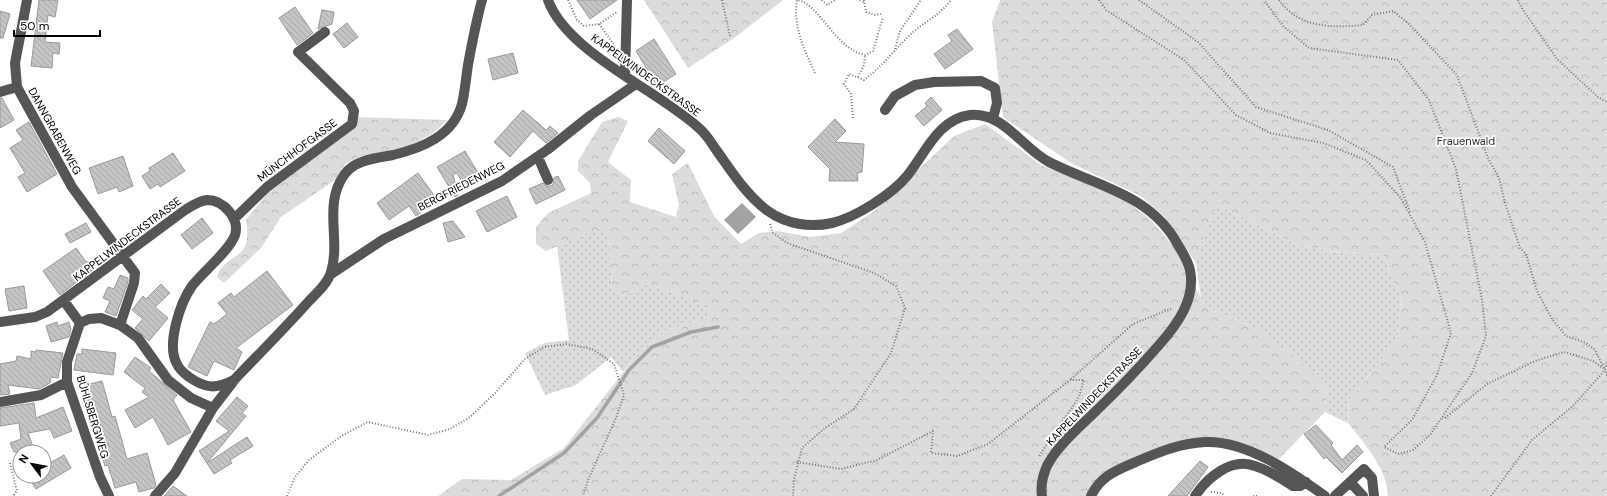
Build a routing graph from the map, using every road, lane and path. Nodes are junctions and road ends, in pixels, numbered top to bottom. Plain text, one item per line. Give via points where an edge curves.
1 (27, 0) edge
2 (482, 0) edge
3 (568, 0) edge
4 (722, 0) edge
5 (797, 0) edge
6 (822, 0) edge
7 (835, 0) edge
8 (860, 0) edge
9 (864, 0) edge
10 (921, 0) edge
11 (951, 0) edge
12 (1099, 0) edge
13 (1139, 0) edge
14 (1264, 0) edge
15 (1279, 0) edge
16 (1518, 0) edge
17 (551, 2) edge
18 (865, 3) junction
19 (627, 4) edge
20 (881, 14) dead end
21 (883, 17) dead end
22 (599, 24) junction
23 (325, 32) dead end
24 (730, 36) dead end
25 (895, 50) junction
26 (865, 55) junction
27 (626, 60) junction
28 (815, 73) dead end
29 (625, 76) junction
30 (858, 78) junction
31 (636, 84) junction
32 (17, 87) junction
33 (0, 92) edge
34 (1607, 102) edge
35 (885, 110) dead end
36 (853, 118) dead end
37 (993, 118) junction
38 (538, 157) junction
39 (548, 180) dead end
40 (766, 210) junction
41 (235, 218) junction
42 (1413, 221) junction
43 (123, 257) junction
44 (330, 274) junction
45 (64, 301) junction
46 (1189, 301) junction
47 (0, 322) edge
48 (80, 323) junction
49 (120, 325) junction
50 (1607, 364) edge
51 (1605, 370) junction
52 (1607, 376) edge
53 (234, 380) junction
54 (1070, 380) junction
55 (67, 382) junction
56 (0, 402) edge
57 (213, 408) junction
58 (1442, 420) junction
59 (1051, 459) junction
60 (797, 462) junction
61 (10, 463) dead end
62 (1306, 482) junction
63 (1350, 482) junction
64 (13, 496) edge
65 (109, 496) edge
66 (155, 496) edge
67 (287, 496) edge
68 (583, 496) edge
69 (793, 496) edge
70 (1042, 496) edge
71 (1091, 496) edge
72 (1195, 496) edge
73 (1206, 496) edge
74 (1224, 496) edge
75 (1253, 496) edge
76 (1258, 496) edge
77 (1325, 496) edge
78 (1335, 496) edge
79 (1363, 496) edge
80 (1374, 496) edge
81 (1491, 496) edge

1 - 32 street, DANNGRABENWEG via 15,63
2 - 44 street via 462,105 455,119 445,131 420,147 355,165 344,174 336,188 332,204 334,251
3 - 22 path via 577,20 584,26
4 - 24 path
5 - 26 path via 812,8 841,42 856,53
5 - 28 path via 795,19 799,36
6 - 7 path via 827,5
8 - 18 path
9 - 18 path
10 - 25 path via 900,32
11 - 25 path
12 - 42 path via 1106,10 1184,60 1236,114 1270,133 1324,143 1366,160 1400,197
13 - 42 path via 1198,42 1256,107 1328,130 1392,168
14 - 58 path via 1283,26 1309,48 1398,60 1429,100 1456,169 1486,336 1472,373
15 - 51 path via 1299,19 1316,26 1363,25 1372,15 1393,11 1408,23 1457,75 1488,158 1499,178 1520,248 1526,254 1538,291 1552,319 1566,336 1595,350
16 - 34 path via 1557,59 1598,97
17 - 29 street, KAPPELWINDECKSTRASSE via 567,29
18 - 20 path via 866,12
19 - 22 path
19 - 27 street
21 - 26 path via 873,51
22 - 27 path
23 - 41 street, MÜNCHHOFGASSE via 298,52 350,103 354,111 352,124 267,187
25 - 30 path via 876,72 864,80
26 - 30 path
27 - 29 street
29 - 31 street, KAPPELWINDECKSTRASSE
30 - 36 path via 849,74 844,84 851,94
31 - 38 street, BERGFRIEDENWEG via 591,115
31 - 40 street, KAPPELWINDECKSTRASSE via 682,113 703,132 744,188
32 - 33 street
32 - 43 street, DANNGRABENWEG via 72,187
35 - 37 street via 895,96 915,85 982,81 995,88 997,103
37 - 40 street, KAPPELWINDECKSTRASSE via 968,115 953,120 938,133 907,176 893,189 848,217 818,226 783,220
37 - 46 street, KAPPELWINDECKSTRASSE via 1048,162 1118,190 1157,216 1171,231 1184,255 1190,272
38 - 39 street
38 - 44 street, BERGFRIEDENWEG via 502,181 384,239
40 - 60 path via 773,233 787,243 874,273 896,286 904,308 891,353 854,409 825,428 802,448
41 - 43 street, KAPPELWINDECKSTRASSE via 219,203 208,200 197,203
41 - 53 street via 237,226 232,243 210,265 184,300 173,339 177,364 195,381 210,387 221,386
42 - 58 path via 1425,242 1451,334 1437,375 1412,420 1384,448 1398,454 1413,450
43 - 45 street, KAPPELWINDECKSTRASSE
43 - 49 street, DANNGRABENWEG via 135,273
44 - 53 street via 304,307
45 - 47 street, KAPPELWINDECKSTRASSE via 35,317
45 - 48 street
46 - 54 path via 1133,324
46 - 59 street, KAPPELWINDECKSTRASSE via 1170,332 1131,378 1065,441
48 - 49 street via 101,318
48 - 55 street, BÜHLSBERGWEG via 67,362
49 - 57 street via 138,338 168,380 191,398
50 - 51 path
51 - 52 path
51 - 58 path via 1593,361 1564,352 1535,361 1487,384
51 - 81 path via 1572,406 1532,440
53 - 57 street
54 - 59 path via 1084,380 1079,397 1039,456
54 - 60 path via 988,444 957,456 931,453 934,432 877,460 841,469
55 - 56 street via 41,395
55 - 65 street, BÜHLSBERGWEG
57 - 66 street via 175,473
59 - 70 street, KAPPELWINDECKSTRASSE via 1044,475
60 - 69 path
61 - 64 path via 17,491
62 - 71 street via 1251,452 1206,442 1173,447 1104,477
62 - 72 street via 1300,486 1293,486 1253,465 1241,464 1215,474
62 - 77 street
63 - 78 street
63 - 79 street
63 - 80 street via 1364,469 1372,478
67 - 68 path via 295,477 309,460 343,434 368,422 428,435 450,430 470,417 525,359 544,347 567,344 592,349 614,364 624,395
73 - 74 path via 1210,492 1222,493
75 - 76 path

